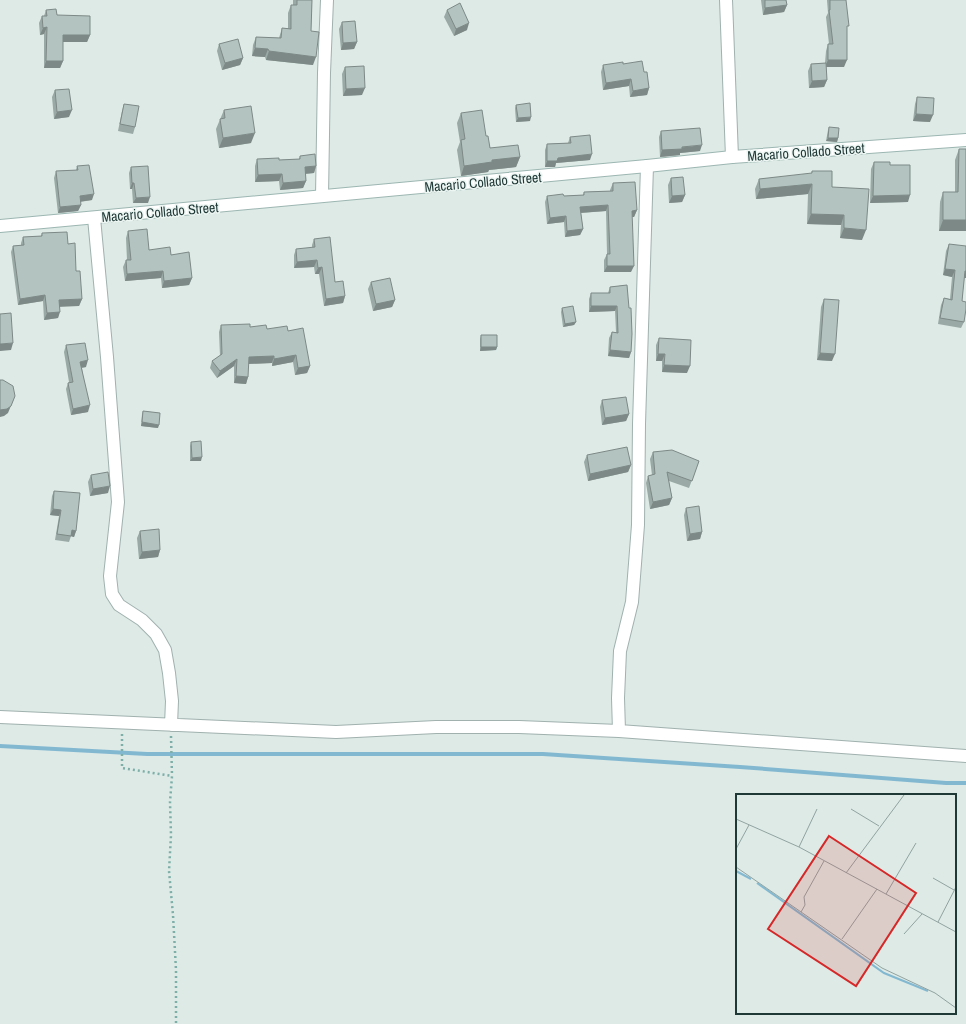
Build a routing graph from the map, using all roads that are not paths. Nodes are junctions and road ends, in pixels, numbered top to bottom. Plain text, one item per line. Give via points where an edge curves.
1 (327, 0) edge
2 (726, 0) edge
3 (966, 140) edge
4 (732, 157) junction
5 (647, 166) junction
6 (322, 196) junction
7 (94, 218) junction
8 (0, 226) edge
9 (0, 717) edge
10 (171, 730) junction
11 (619, 731) junction
12 (966, 756) edge

1 - 6 street
2 - 4 street
3 - 4 street, Macario Collado Street
4 - 5 street, Macario Collado Street
5 - 6 street, Macario Collado Street
5 - 11 street via 638,525 632,602 620,651
6 - 7 street, Macario Collado Street
7 - 8 street, Macario Collado Street
7 - 10 street via 118,502 110,576 112,594 119,605 142,620 156,634 165,650 172,701
9 - 10 street
10 - 11 street via 336,732 436,727 519,727
11 - 12 street

